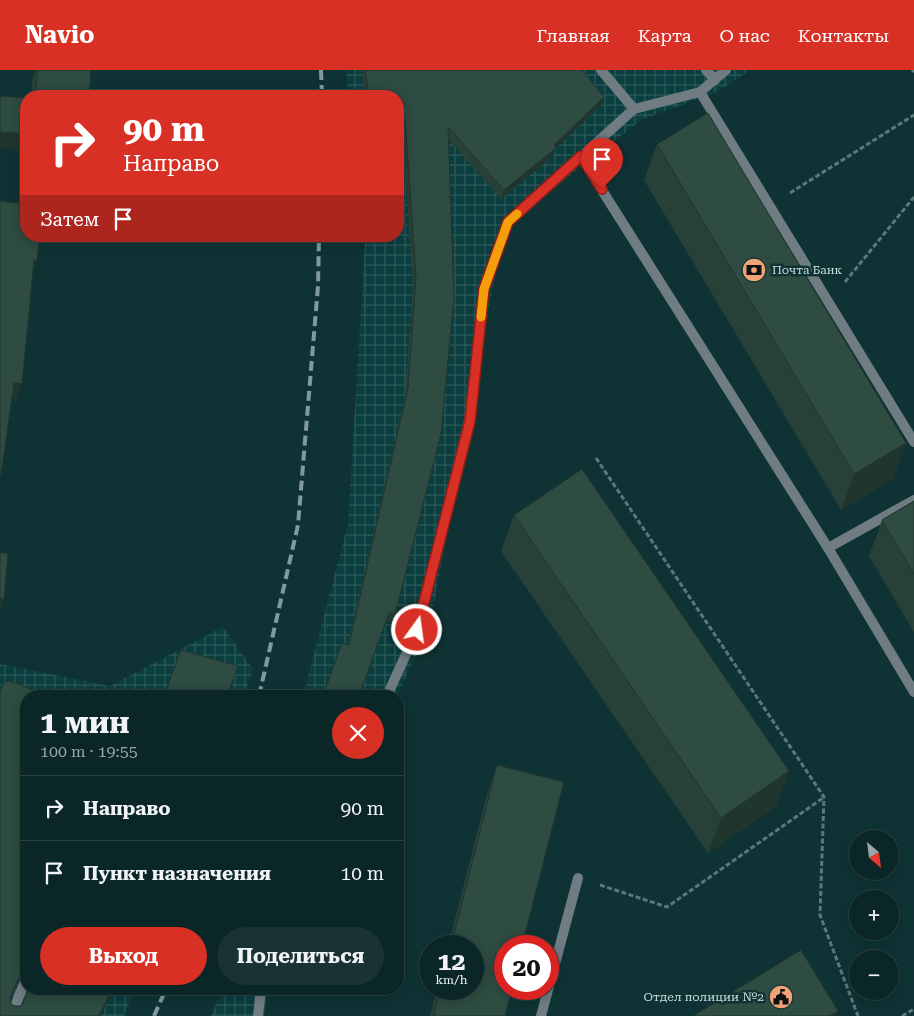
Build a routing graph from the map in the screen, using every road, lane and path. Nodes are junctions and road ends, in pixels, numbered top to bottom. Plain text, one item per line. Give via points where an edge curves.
1 (601, 70) edge
2 (706, 70) edge
3 (726, 70) edge
4 (715, 80) junction
5 (700, 92) junction
6 (634, 109) junction
7 (914, 115) edge
8 (581, 156) junction
9 (914, 197) edge
10 (770, 206) junction
11 (828, 302) junction
12 (914, 442) edge
13 (596, 458) dead end
14 (914, 500) edge
15 (828, 548) junction
16 (390, 690) edge
17 (914, 692) edge
18 (824, 797) junction
19 (578, 878) joint
20 (20, 993) edge
21 (260, 995) edge
22 (914, 1009) edge
23 (11, 1016) edge
24 (258, 1016) edge
25 (541, 1016) edge
26 (858, 1016) edge
27 (902, 1016) edge

1 - 6 lane
2 - 4 lane
3 - 4 lane
4 - 5 lane
5 - 6 lane
5 - 10 lane
6 - 8 lane
7 - 10 path
8 - 15 lane
8 - 16 lane via 508,222 484,289 470,421 417,630
9 - 11 path
10 - 11 lane
11 - 12 lane
13 - 18 path
14 - 15 lane
15 - 17 lane
18 - 19 path via 667,907
18 - 26 path via 820,915
19 - 25 lane
20 - 23 lane
21 - 24 lane
22 - 27 path

